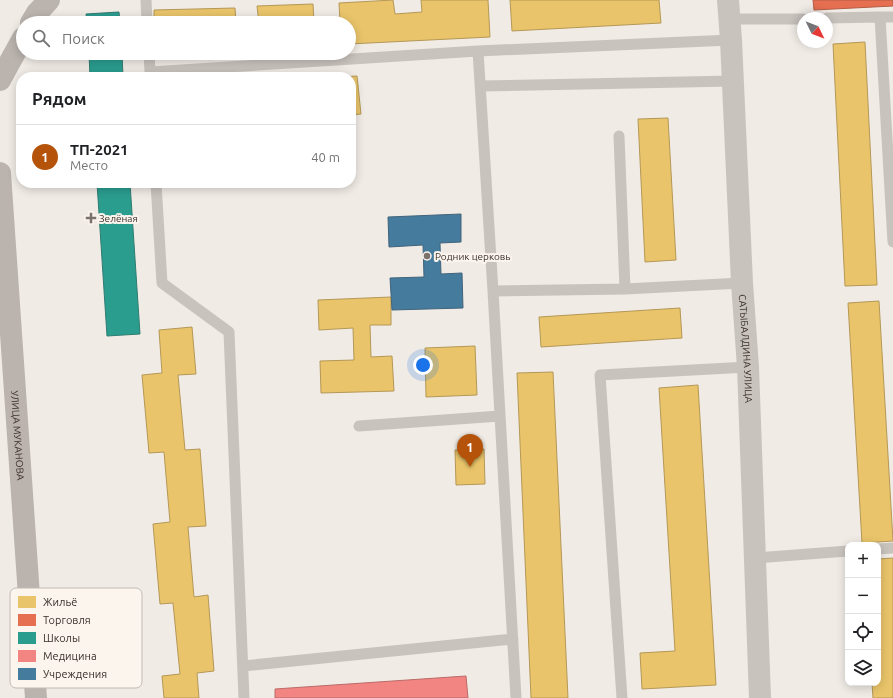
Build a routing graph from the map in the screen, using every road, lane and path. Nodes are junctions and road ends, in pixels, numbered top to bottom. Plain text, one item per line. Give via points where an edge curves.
1 (49, 0) edge
2 (146, 0) edge
3 (35, 16) edge
4 (147, 16) edge
5 (880, 17) junction
6 (893, 17) edge
7 (797, 18) edge
8 (833, 18) edge
9 (730, 20) edge
10 (478, 50) junction
11 (16, 51) edge
12 (356, 59) edge
13 (149, 60) edge
14 (347, 60) edge
15 (150, 72) edge
16 (189, 72) edge
17 (0, 80) edge
18 (733, 81) junction
19 (480, 86) junction
20 (619, 136) dead end
21 (0, 173) edge
22 (156, 188) edge
23 (893, 242) edge
24 (742, 283) junction
25 (625, 289) junction
26 (493, 291) junction
27 (748, 367) junction
28 (500, 416) junction
29 (359, 426) dead end
30 (893, 548) edge
31 (881, 549) edge
32 (845, 551) edge
33 (755, 558) junction
34 (28, 588) edge
35 (513, 639) junction
36 (243, 666) junction
37 (35, 688) edge
38 (36, 698) edge
39 (244, 698) edge
40 (516, 698) edge
41 (622, 698) edge
42 (760, 698) edge

1 - 3 main road
2 - 4 lane
5 - 6 lane
5 - 8 lane
5 - 23 lane
7 - 9 lane
9 - 10 lane
9 - 18 street, САТЫБАЛДИНА УЛИЦА
10 - 12 lane
10 - 19 lane
11 - 17 main road
13 - 15 lane
14 - 16 lane
18 - 19 lane
18 - 24 street, САТЫБАЛДИНА УЛИЦА
19 - 26 lane
20 - 25 lane
21 - 34 main road, УЛИЦА МУКАНОВА
22 - 36 lane via 162,283 229,332
24 - 25 lane
24 - 27 street, САТЫБАЛДИНА УЛИЦА
25 - 26 lane
26 - 28 lane
27 - 33 street, САТЫБАЛДИНА УЛИЦА
27 - 41 lane via 600,375
28 - 29 lane
28 - 35 lane
30 - 31 lane
32 - 33 lane
33 - 42 street, САТЫБАЛДИНА УЛИЦА
35 - 36 lane
35 - 40 lane
36 - 39 lane
37 - 38 main road, УЛИЦА МУКАНОВА

